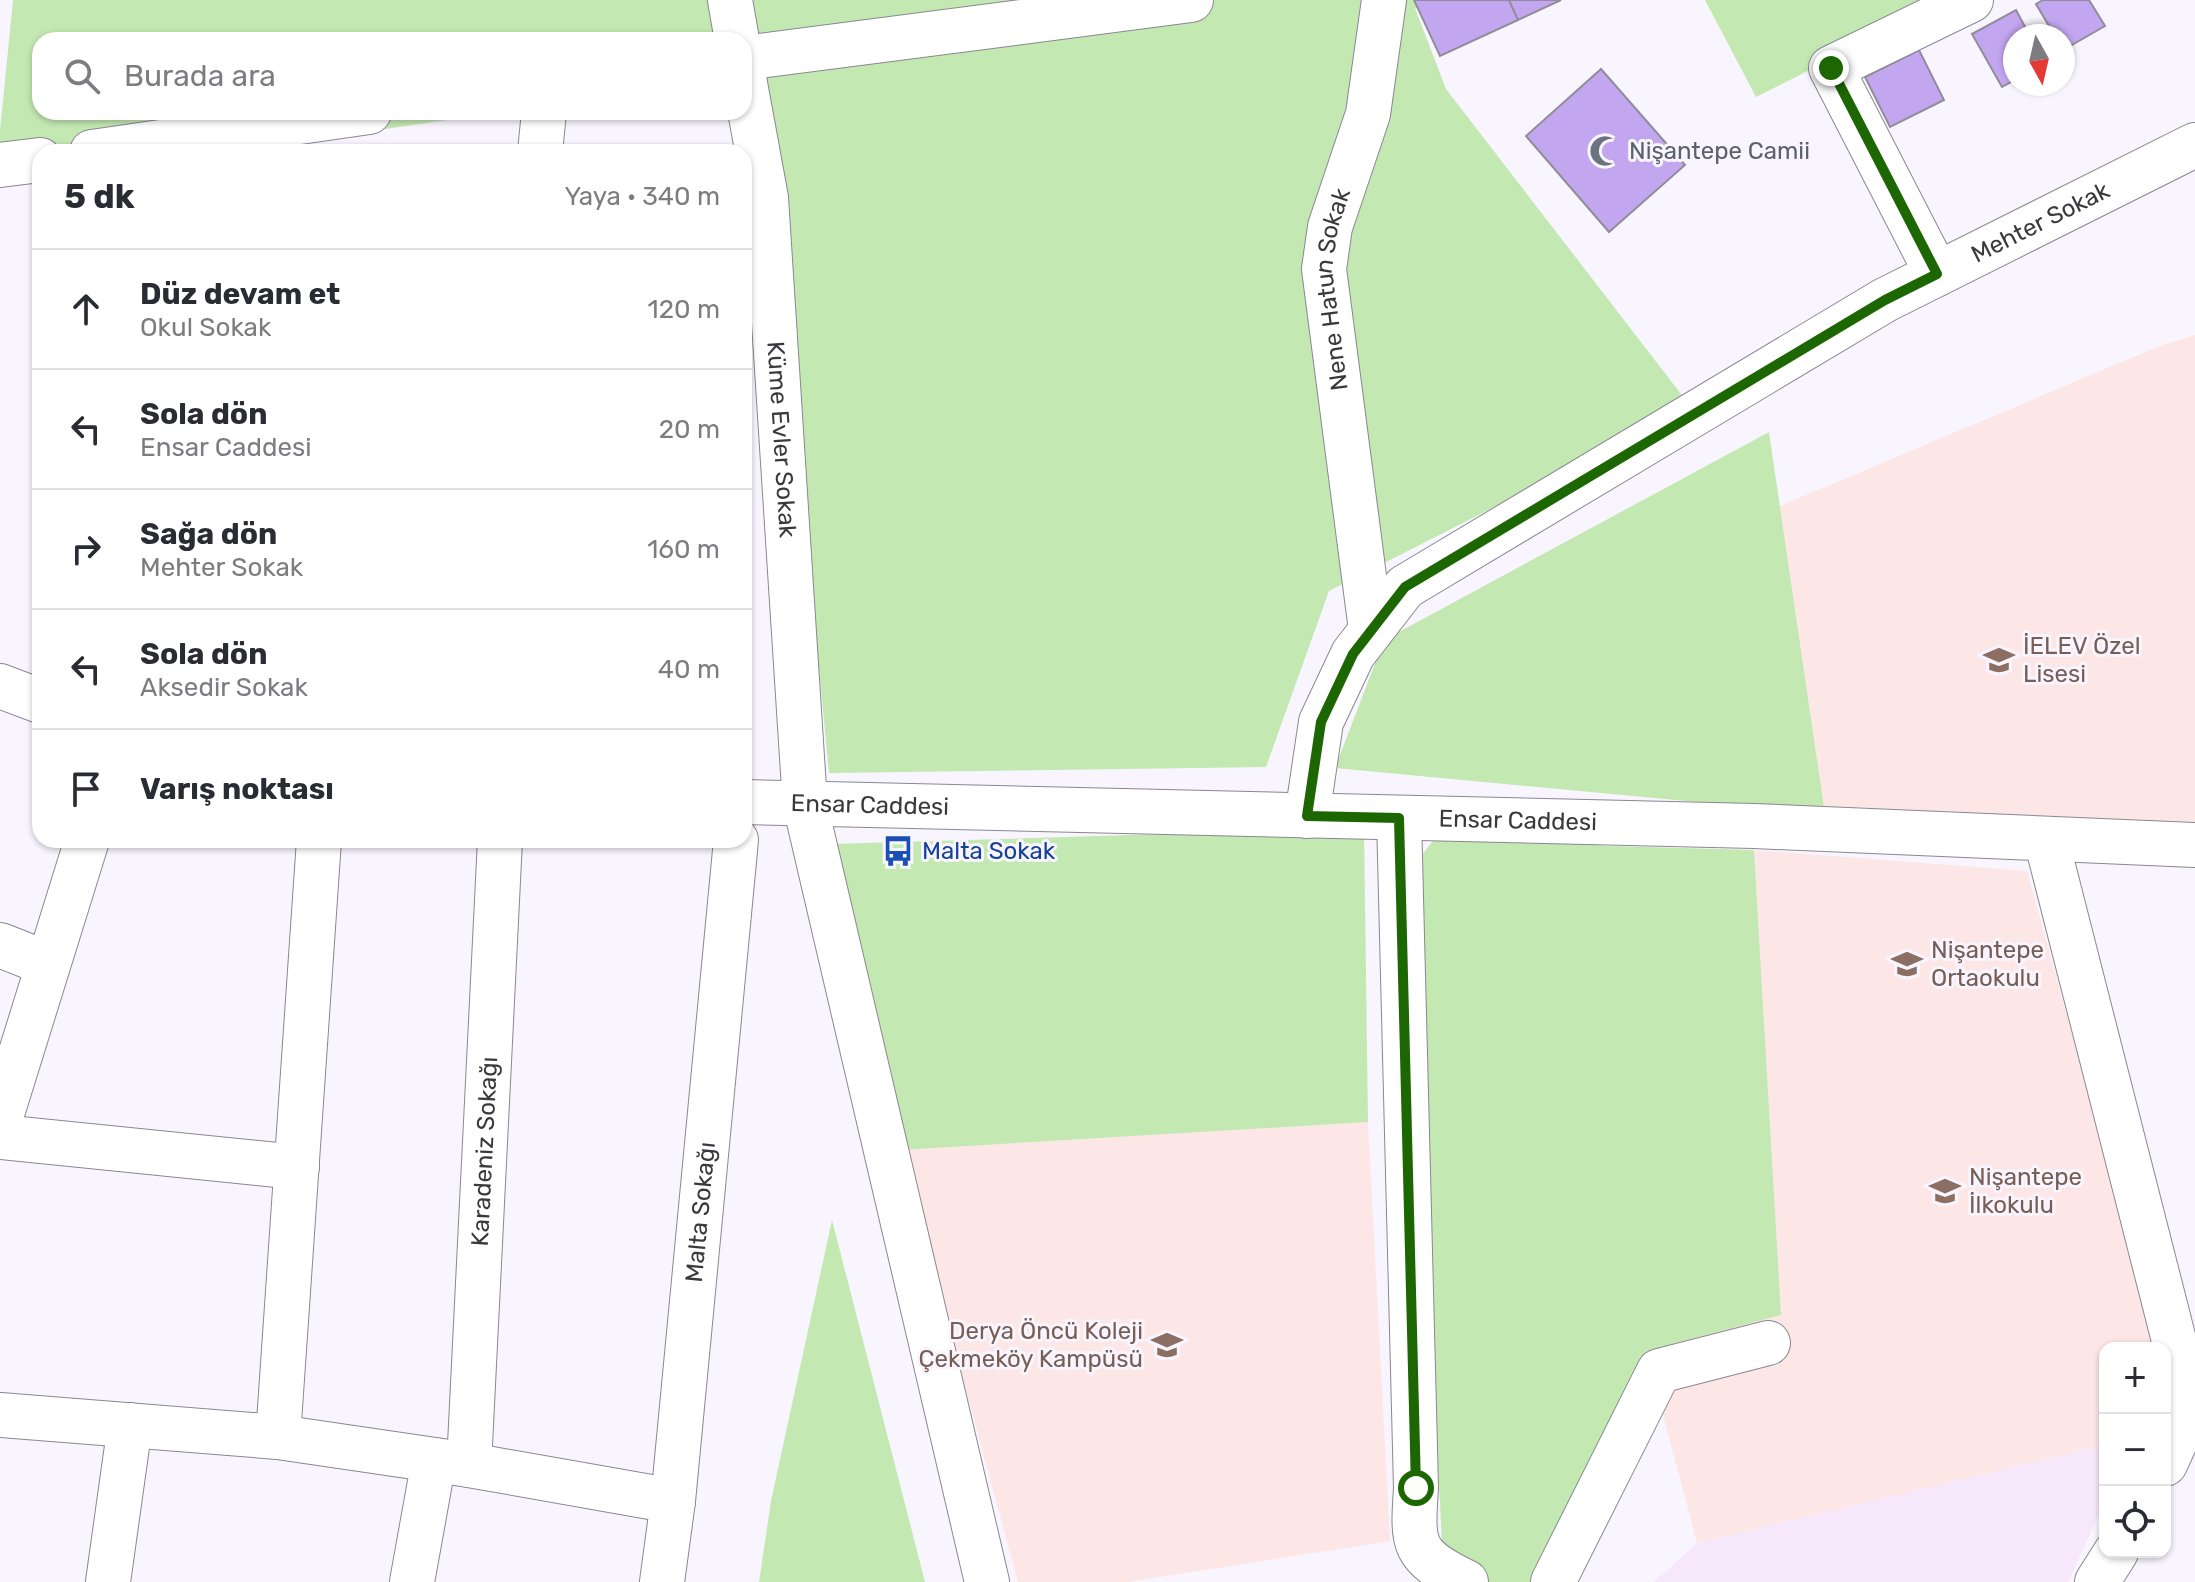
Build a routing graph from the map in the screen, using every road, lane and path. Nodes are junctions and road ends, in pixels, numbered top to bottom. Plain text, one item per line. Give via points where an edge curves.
1 (730, 0) edge
2 (1191, 0) edge
3 (1384, 0) edge
4 (1971, 0) edge
5 (903, 18) edge
6 (736, 32) edge
7 (752, 56) edge
8 (314, 120) edge
9 (543, 120) edge
10 (752, 120) edge
11 (147, 144) edge
12 (541, 144) edge
13 (2195, 145) edge
14 (32, 161) edge
15 (0, 165) edge
16 (1937, 274) junction
17 (1371, 630) junction
18 (0, 686) edge
19 (32, 698) edge
20 (752, 802) edge
21 (805, 804) junction
22 (1307, 816) junction
23 (1399, 818) junction
24 (2046, 839) junction
25 (2195, 845) edge
26 (84, 848) edge
27 (318, 848) edge
28 (499, 848) edge
29 (735, 848) edge
30 (0, 945) edge
31 (48, 964) junction
32 (0, 1120) edge
33 (0, 1137) edge
34 (297, 1167) junction
35 (1768, 1343) dead end
36 (0, 1415) edge
37 (130, 1425) junction
38 (278, 1437) junction
39 (2171, 1451) edge
40 (452, 1462) junction
41 (673, 1501) junction
42 (2112, 1558) edge
43 (108, 1582) edge
44 (412, 1582) edge
45 (662, 1582) edge
46 (987, 1582) edge
47 (1466, 1582) edge
48 (1553, 1582) edge
49 (2097, 1582) edge

1 - 6 street
2 - 5 street
3 - 17 street, Nene Hatun Sokak via 1368,114 1330,227 1324,269
4 - 16 street via 1831,68
5 - 7 street
8 - 11 street
9 - 12 street
10 - 21 street, Küme Evler Sokak via 766,198
13 - 16 street, Mehter Sokak
14 - 15 street
16 - 17 street, Mehter Sokak via 1405,587
17 - 22 street, Mehter Sokak via 1353,654 1321,722
18 - 19 street
20 - 21 street, Ensar Caddesi
21 - 22 street, Ensar Caddesi
21 - 46 street, Küme Evler Sokak
22 - 23 street, Ensar Caddesi
23 - 24 street, Ensar Caddesi
23 - 47 street via 1413,1533 1431,1564
24 - 25 street, Ensar Caddesi
24 - 39 street via 2191,1407
26 - 31 street
27 - 34 street
28 - 40 street, Karadeniz Sokağı
29 - 41 street, Malta Sokağı
30 - 31 street
31 - 32 street
33 - 34 street
34 - 38 street
35 - 48 street via 1659,1371
36 - 37 street
37 - 38 street
37 - 43 street
38 - 40 street
40 - 41 street
40 - 44 street, Karadeniz Sokağı
41 - 45 street, Malta Sokağı
42 - 49 street

